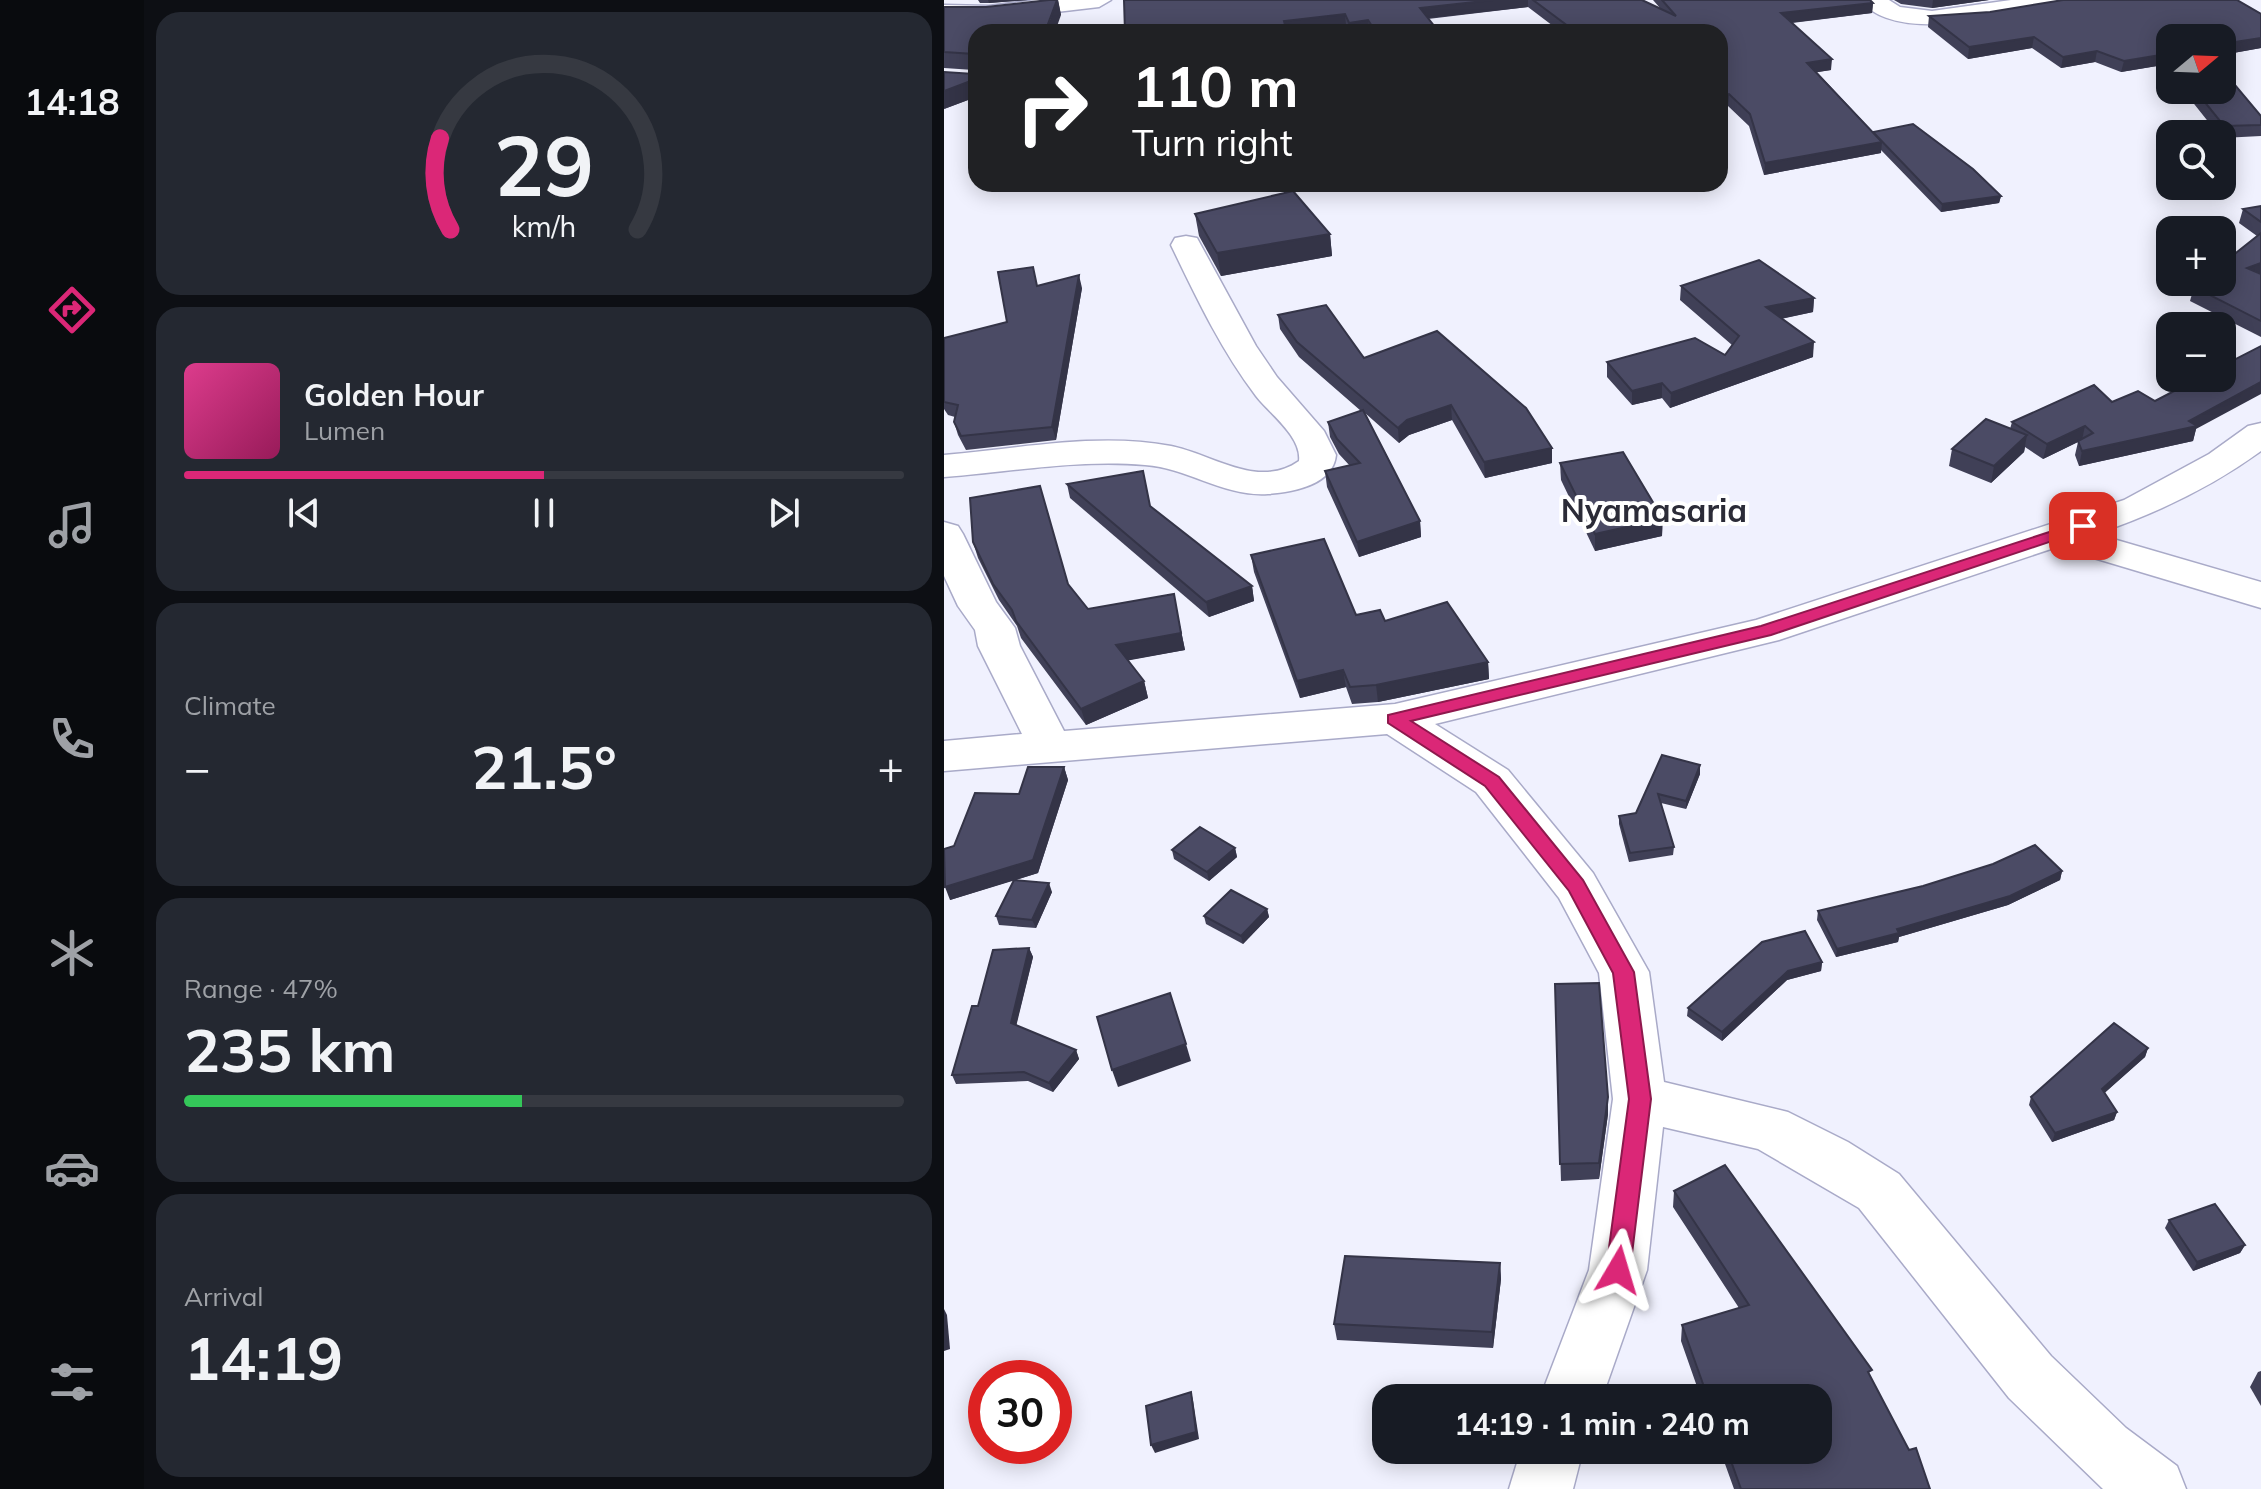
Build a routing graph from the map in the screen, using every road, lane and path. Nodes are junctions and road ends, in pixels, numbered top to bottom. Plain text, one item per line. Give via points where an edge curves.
1 (1099, 0) edge
2 (1873, 0) edge
3 (2066, 0) edge
4 (944, 12) edge
5 (1186, 245) dead end
6 (2261, 434) edge
7 (944, 466) edge
8 (944, 534) edge
9 (2056, 535) junction
10 (2261, 595) edge
11 (1395, 719) junction
12 (1051, 749) junction
13 (944, 756) edge
14 (1640, 1099) junction
15 (1576, 1384) edge
16 (1548, 1464) edge
17 (1541, 1489) edge
18 (2154, 1489) edge

1 - 4 street via 989,13
2 - 3 street via 1894,14 1932,18
5 - 7 street via 1222,317 1267,387 1317,448 1318,462 1309,472 1268,483 1235,482 1170,457 1098,454
6 - 9 street via 2222,462 2137,508
8 - 12 street
9 - 10 street
9 - 11 street via 1765,631
11 - 12 street
11 - 14 street via 1492,781 1576,886 1624,972
12 - 13 street
14 - 15 street via 1618,1270
14 - 18 street via 1769,1128 1879,1191 2030,1377 2104,1450
16 - 17 street

